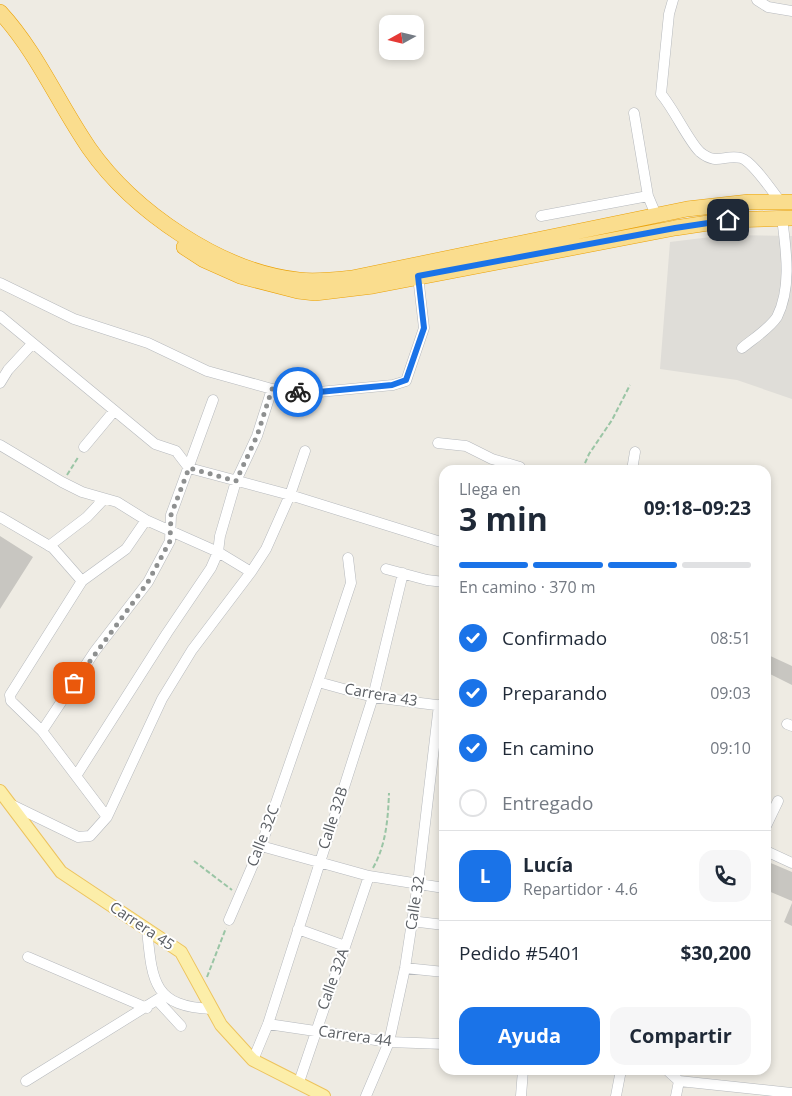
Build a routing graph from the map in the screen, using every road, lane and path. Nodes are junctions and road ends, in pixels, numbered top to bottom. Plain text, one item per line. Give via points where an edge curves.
1 (673, 0) edge
2 (757, 0) edge
3 (792, 11) edge
4 (0, 12) edge
5 (0, 26) edge
6 (634, 113) dead end
7 (648, 196) junction
8 (786, 201) edge
9 (656, 215) junction
10 (541, 216) dead end
11 (787, 218) edge
12 (418, 276) junction
13 (0, 282) edge
14 (0, 316) edge
15 (32, 344) junction
16 (742, 348) dead end
17 (0, 383) edge
18 (630, 385) dead end
19 (272, 389) junction
20 (213, 400) dead end
21 (114, 411) junction
22 (438, 443) dead end
23 (0, 445) edge
24 (84, 448) joint
25 (305, 451) dead end
26 (635, 452) dead end
27 (521, 465) edge
28 (584, 465) edge
29 (633, 465) edge
30 (189, 468) junction
31 (236, 481) junction
32 (62, 482) junction
33 (290, 495) junction
34 (104, 498) junction
35 (0, 517) edge
36 (146, 520) junction
37 (169, 529) junction
38 (439, 541) edge
39 (49, 546) junction
40 (218, 552) junction
41 (348, 558) dead end
42 (386, 569) dead end
43 (251, 572) junction
44 (403, 573) junction
45 (82, 581) junction
46 (439, 581) edge
47 (318, 682) junction
48 (374, 697) junction
49 (439, 706) edge
50 (439, 728) edge
51 (42, 731) junction
52 (76, 776) junction
53 (0, 791) edge
54 (389, 793) dead end
55 (778, 801) dead end
56 (8, 804) junction
57 (771, 816) edge
58 (107, 817) junction
59 (261, 846) junction
60 (771, 853) edge
61 (194, 862) dead end
62 (792, 863) edge
63 (318, 864) junction
64 (369, 876) junction
65 (418, 883) junction
66 (439, 887) edge
67 (240, 896) junction
68 (229, 920) joint
69 (412, 921) junction
70 (439, 924) edge
71 (147, 929) junction
72 (298, 929) junction
73 (345, 946) junction
74 (28, 957) dead end
75 (405, 968) junction
76 (439, 971) edge
77 (202, 988) junction
78 (161, 998) junction
79 (147, 1008) junction
80 (212, 1009) junction
81 (268, 1024) junction
82 (181, 1026) dead end
83 (315, 1031) junction
84 (389, 1042) junction
85 (439, 1044) edge
86 (253, 1060) junction
87 (523, 1075) edge
88 (620, 1075) edge
89 (672, 1075) edge
90 (26, 1081) dead end
91 (679, 1081) junction
92 (299, 1082) junction
93 (792, 1093) edge
94 (324, 1096) edge
95 (366, 1096) edge
96 (521, 1096) edge
97 (616, 1096) edge
98 (676, 1096) edge

1 - 8 street via 661,94 699,151 713,160 741,158
2 - 3 street via 768,7
4 - 9 highway via 15,28 88,146 116,182 164,223 197,244 245,266 298,280 352,278
5 - 12 highway via 94,172 137,214 204,260 240,276 315,293
6 - 7 street
7 - 9 street
7 - 10 street
8 - 9 highway via 718,205
11 - 12 highway via 728,220 675,228
11 - 16 street via 787,297 776,318
12 - 19 street via 424,328 406,380 392,385 308,393
13 - 19 street via 74,319 148,342 207,371
14 - 15 street
15 - 17 street
15 - 21 street
18 - 28 path
19 - 31 street via 257,436
20 - 30 street
21 - 24 street
21 - 30 street via 155,444 176,451
22 - 27 street via 466,446 492,459
23 - 32 street
24 - 32 path
25 - 33 street
26 - 29 street
30 - 31 street
30 - 37 street
31 - 33 street
31 - 40 street
32 - 34 street
33 - 38 street
33 - 43 street via 266,549
34 - 36 street
34 - 39 street via 87,517
35 - 39 street
36 - 37 street
36 - 45 street via 126,549
37 - 40 street
37 - 51 street via 170,541 148,582 95,651
39 - 45 street
40 - 43 street
40 - 52 street via 211,568
41 - 47 street, Calle 32C via 351,583
42 - 44 street
43 - 58 street via 192,650 162,698
44 - 46 street
44 - 48 street, Calle 32B
45 - 51 street via 10,694 11,701
47 - 48 street, Carrera 43
47 - 59 street, Calle 32C
48 - 49 street, Carrera 43
48 - 63 street, Calle 32B
50 - 65 street, Calle 32
51 - 52 street
52 - 58 street
53 - 56 main road, Carrera 45
54 - 64 path via 388,820 379,858
55 - 57 street
56 - 58 street via 78,837 90,836
56 - 71 main road, Carrera 45 via 61,872
59 - 63 street
59 - 67 street, Calle 32C
60 - 62 street
61 - 67 path
63 - 64 street
63 - 72 street, Calle 32B
64 - 65 street
64 - 73 street, Calle 32A
65 - 66 street
65 - 69 street, Calle 32
67 - 68 street, Calle 32C
68 - 77 path
69 - 70 street
69 - 75 street, Calle 32
71 - 77 main road, Carrera 45 via 181,952
71 - 78 street via 154,978
72 - 73 street
72 - 81 street, Calle 32B
73 - 83 street, Calle 32A
74 - 79 street
75 - 76 street
75 - 84 street, Calle 32
77 - 80 main road, Carrera 45
78 - 79 street
78 - 80 street via 180,1006
78 - 82 street
79 - 90 street
80 - 86 main road, Carrera 45 via 221,1025
81 - 83 street, Carrera 44
81 - 86 street, Calle 32B
83 - 84 street, Carrera 44
83 - 92 street, Calle 32A
84 - 85 street, Carrera 44
84 - 95 street, Calle 32
86 - 92 main road, Carrera 45
87 - 96 street
88 - 97 street
89 - 91 street
91 - 93 street
91 - 98 street
92 - 94 main road, Carrera 45

